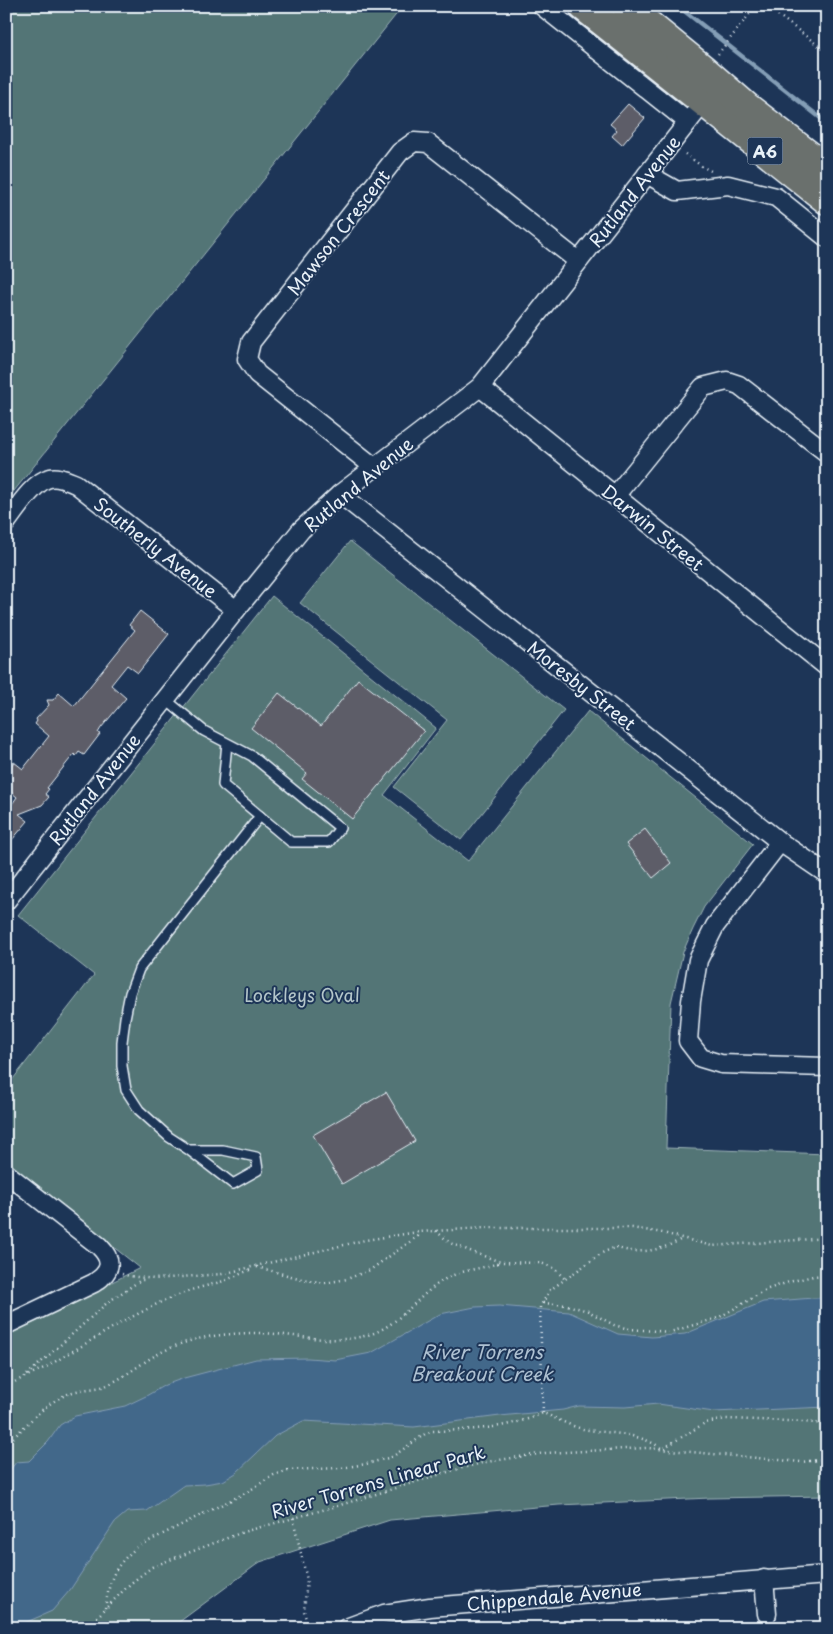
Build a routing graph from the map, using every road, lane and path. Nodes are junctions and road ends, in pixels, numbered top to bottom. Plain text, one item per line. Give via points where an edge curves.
1 (542, 6) edge
2 (583, 6) edge
3 (626, 6) edge
4 (756, 6) edge
5 (766, 6) edge
6 (827, 52) edge
7 (709, 62) junction
8 (747, 107) junction
9 (696, 112) junction
10 (686, 154) dead end
11 (827, 169) edge
12 (711, 171) dead end
13 (647, 174) junction
14 (827, 200) edge
15 (827, 238) edge
16 (578, 262) junction
17 (480, 387) junction
18 (827, 452) edge
19 (374, 467) junction
20 (340, 494) junction
21 (615, 496) junction
22 (6, 523) edge
23 (236, 610) junction
24 (827, 666) edge
25 (165, 699) junction
26 (227, 743) junction
27 (260, 816) junction
28 (780, 842) junction
29 (827, 874) edge
30 (6, 901) edge
31 (827, 1067) edge
32 (189, 1150) junction
33 (6, 1172) edge
34 (436, 1231) junction
35 (418, 1232) junction
36 (683, 1238) junction
37 (827, 1238) edge
38 (501, 1262) junction
39 (257, 1266) junction
40 (108, 1269) junction
41 (827, 1276) edge
42 (154, 1279) junction
43 (565, 1279) junction
44 (543, 1303) junction
45 (6, 1326) edge
46 (22, 1378) junction
47 (6, 1386) edge
48 (543, 1413) junction
49 (827, 1424) edge
50 (6, 1445) edge
51 (662, 1449) junction
52 (827, 1459) edge
53 (293, 1518) junction
54 (827, 1575) edge
55 (764, 1579) junction
56 (105, 1608) junction
57 (767, 1614) dead end
58 (86, 1628) edge
59 (308, 1628) edge
60 (346, 1628) edge

1 - 9 street
2 - 9 main road, A6
3 - 7 main road, A6
4 - 7 path
5 - 6 path
7 - 8 main road, A6
7 - 9 main road
8 - 9 main road
8 - 11 main road, A6
9 - 13 street, Rutland Avenue
9 - 14 main road, A6
10 - 12 path
13 - 15 street via 677,191 728,185 776,197
13 - 16 street, Rutland Avenue
16 - 17 street, Rutland Avenue
16 - 19 street, Mawson Crescent via 428,143 414,142 400,152 252,342 247,360 257,374
17 - 19 street, Rutland Avenue
17 - 21 street, Darwin Street
18 - 21 street via 739,385 727,381 703,387
19 - 20 street, Rutland Avenue
20 - 23 street, Rutland Avenue via 301,530
20 - 28 street, Moresby Street
21 - 24 street, Darwin Street
22 - 23 street, Southerly Avenue via 35,486 49,478 63,478 76,484
23 - 25 street, Rutland Avenue
25 - 26 lane via 204,731
25 - 30 street, Rutland Avenue
26 - 27 lane via 223,785
26 - 27 lane via 252,756 340,828 329,842 291,842
27 - 32 lane via 139,969 130,993 122,1042 126,1090 139,1110
28 - 29 street, Moresby Street
28 - 31 street via 715,926 698,960 688,1041 701,1058 721,1064
32 - 32 lane via 222,1150 256,1157 258,1170 233,1184
33 - 40 street via 99,1246 109,1258
34 - 35 path
34 - 36 path via 632,1228
34 - 38 path via 450,1243
35 - 39 path via 365,1240
35 - 39 path via 418,1236 370,1270 347,1279 317,1282
36 - 37 path via 712,1246
36 - 43 path via 674,1244 651,1249 624,1250 616,1247
38 - 43 path via 541,1263 554,1268
38 - 50 path via 446,1278 394,1322 369,1335 349,1339 221,1334 165,1350 107,1385 72,1392 53,1401
39 - 42 path via 222,1274
39 - 46 path via 161,1302
40 - 42 path
40 - 45 street via 94,1283
41 - 44 path via 813,1276 768,1289 718,1318 670,1332 628,1329 588,1311
42 - 46 path via 141,1280 108,1302
43 - 44 path via 550,1290
44 - 48 path via 540,1307
46 - 47 path
48 - 51 path via 582,1428 621,1433
48 - 56 path via 505,1426 433,1431 392,1457 366,1464 288,1470 274,1475 138,1547 124,1558 114,1571
49 - 51 path via 726,1419 705,1423
51 - 52 path, River Torrens Linear Park via 801,1462
51 - 53 path, River Torrens Linear Park via 545,1453 486,1462
53 - 56 path, River Torrens Linear Park via 243,1532 152,1567
53 - 59 path via 307,1580 304,1611
54 - 55 street, Chippendale Avenue
55 - 57 street
55 - 60 street, Chippendale Avenue via 430,1607 384,1614
56 - 58 path, River Torrens Linear Park

